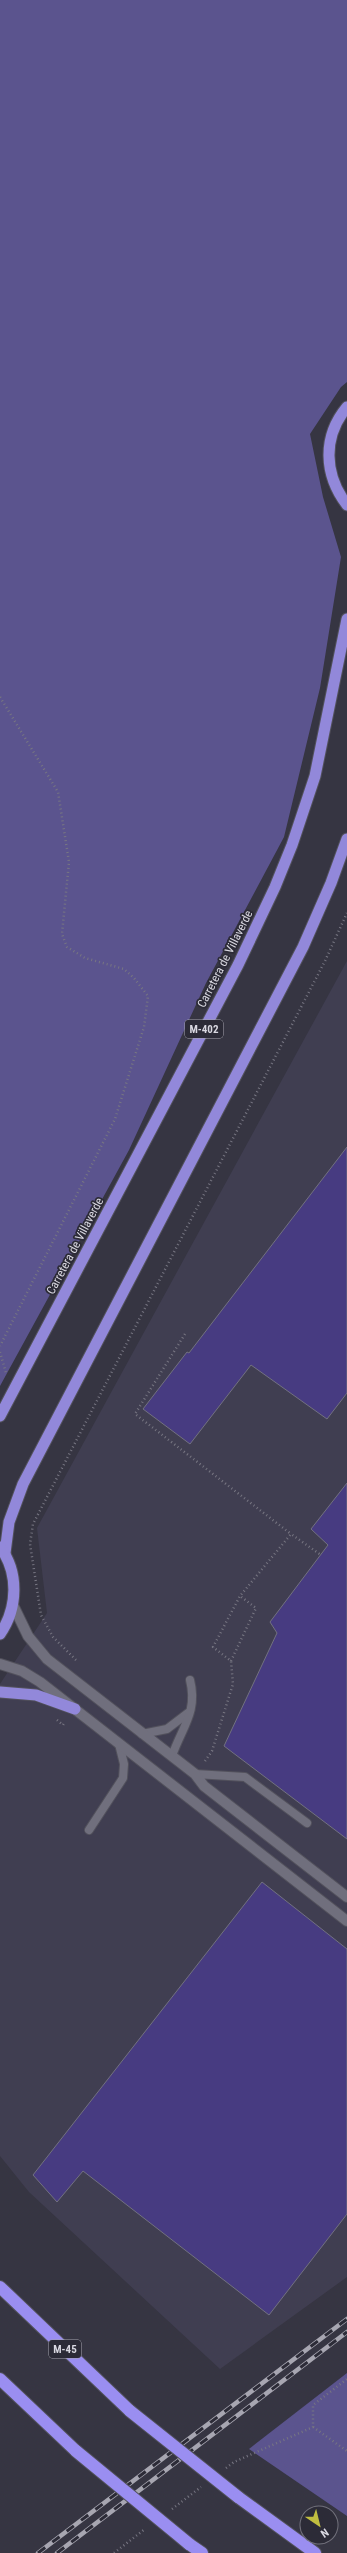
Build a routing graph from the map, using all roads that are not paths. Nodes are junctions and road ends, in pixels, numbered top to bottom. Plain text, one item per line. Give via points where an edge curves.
1 (347, 407) edge
2 (347, 506) edge
3 (347, 619) edge
4 (347, 839) edge
5 (0, 1416) edge
6 (2, 1549) edge
7 (13, 1605) junction
8 (0, 1634) edge
9 (0, 1664) edge
10 (190, 1680) dead end
11 (0, 1692) edge
12 (75, 1710) junction
13 (192, 1710) junction
14 (142, 1734) junction
15 (120, 1744) junction
16 (172, 1756) junction
17 (195, 1774) junction
18 (307, 1823) dead end
19 (89, 1830) dead end
20 (347, 1897) edge
21 (347, 1922) edge
22 (0, 2287) edge
23 (0, 2379) edge
24 (202, 2553) edge
25 (315, 2553) edge

1 - 2 highway via 333,430 328,453 334,485
3 - 5 highway, Carretera de Villaverde / M-402 via 315,776 275,886 238,965
4 - 6 highway via 332,883 303,946 23,1484 8,1522
6 - 7 highway via 14,1582
7 - 8 highway
7 - 14 street via 28,1636 47,1659
9 - 12 street via 32,1676
10 - 13 lane via 194,1695
11 - 12 highway via 36,1694
12 - 15 street
13 - 14 lane via 167,1728
13 - 16 lane
14 - 16 street
15 - 19 lane via 124,1764 123,1778
15 - 21 street
16 - 17 street
17 - 18 lane via 245,1777
17 - 20 street via 204,1786
22 - 25 highway, M-45, bridge via 130,2411 238,2498
23 - 24 highway, bridge via 76,2450

